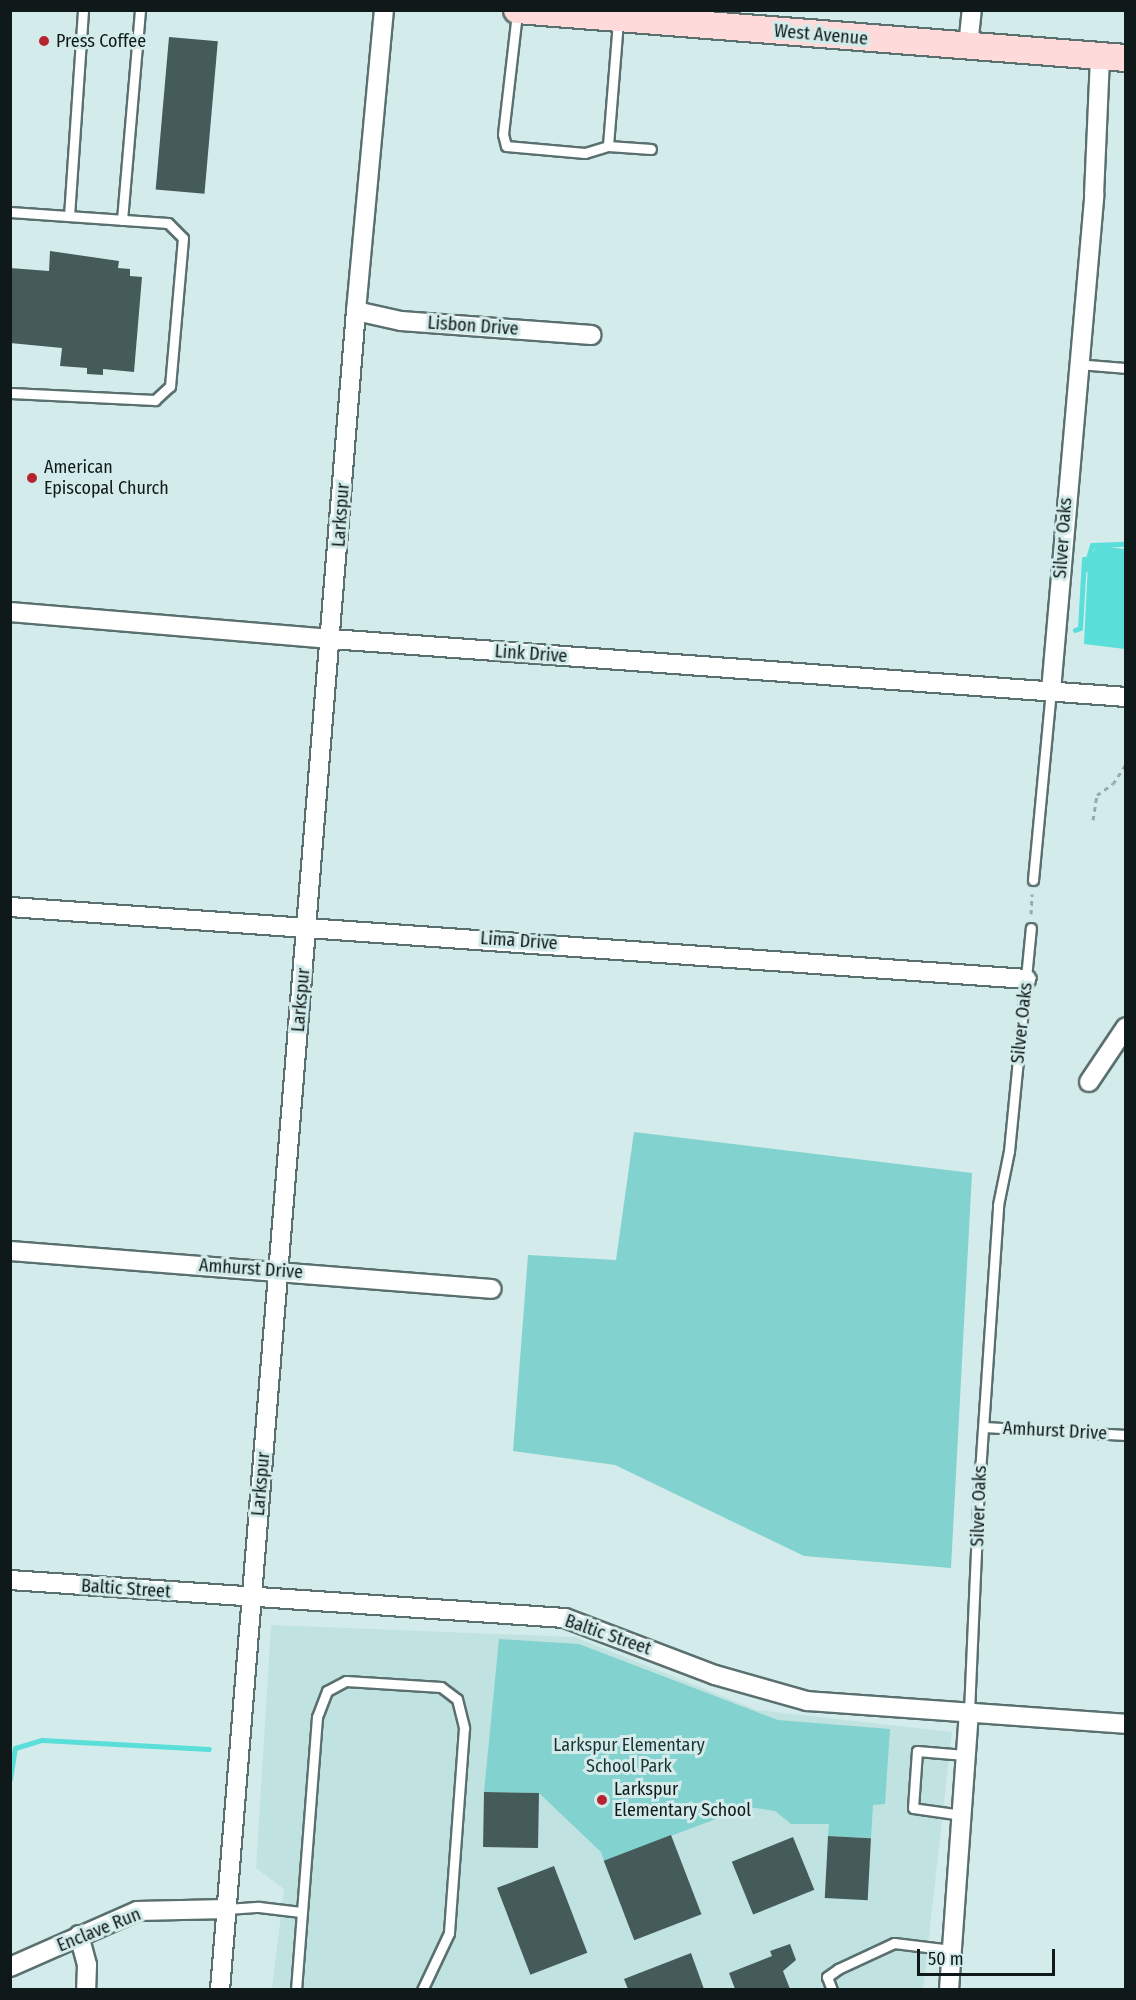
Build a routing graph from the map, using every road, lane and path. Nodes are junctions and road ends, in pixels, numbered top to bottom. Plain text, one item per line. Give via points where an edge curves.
1 (83, 10) edge
2 (140, 10) edge
3 (384, 10) edge
4 (517, 10) edge
5 (972, 10) edge
6 (618, 18) junction
7 (721, 19) edge
8 (968, 46) junction
9 (1100, 56) junction
10 (1125, 58) edge
11 (608, 146) junction
12 (651, 149) dead end
13 (10, 212) edge
14 (69, 216) junction
15 (122, 220) junction
16 (356, 311) junction
17 (591, 335) dead end
18 (1076, 364) junction
19 (1125, 368) edge
20 (10, 393) edge
21 (10, 612) edge
22 (332, 639) junction
23 (1051, 691) junction
24 (1125, 697) edge
25 (1125, 764) edge
26 (1093, 820) dead end
27 (1033, 880) joint
28 (10, 907) edge
29 (1031, 928) joint
30 (307, 929) junction
31 (1026, 979) junction
32 (1125, 1027) edge
33 (1089, 1082) dead end
34 (10, 1251) edge
35 (280, 1270) junction
36 (492, 1289) dead end
37 (984, 1427) junction
38 (1125, 1435) edge
39 (10, 1580) edge
40 (251, 1598) junction
41 (969, 1712) junction
42 (1125, 1724) edge
43 (965, 1755) junction
44 (962, 1815) junction
45 (227, 1910) junction
46 (301, 1912) junction
47 (79, 1935) junction
48 (952, 1950) junction
49 (10, 1967) edge
50 (86, 1989) edge
51 (220, 1989) edge
52 (296, 1989) edge
53 (422, 1989) edge
54 (832, 1989) edge
55 (949, 1989) edge

1 - 14 lane
2 - 15 lane
3 - 16 street, Larkspur
4 - 6 main road, West Avenue
4 - 11 lane via 503,135 506,146 585,153
5 - 8 street
6 - 7 main road, West Avenue
6 - 11 lane
7 - 8 main road, West Avenue
8 - 9 main road, West Avenue
9 - 10 main road, West Avenue
9 - 18 street, Silver Oaks via 1094,195
11 - 12 lane
13 - 14 lane
14 - 15 lane
15 - 20 lane via 168,223 183,238 170,386 155,400
16 - 17 street, Lisbon Drive via 401,321
16 - 22 street, Larkspur
18 - 19 lane
18 - 23 street, Silver Oaks
21 - 22 street, Link Drive
22 - 23 street, Link Drive
22 - 30 street, Larkspur
23 - 24 street, Link Drive
23 - 27 lane, Silver Oaks
25 - 26 path via 1113,784 1097,795
27 - 29 path
28 - 30 street, Lima Drive
29 - 31 lane, Silver Oaks
30 - 31 street, Lima Drive
30 - 35 street, Larkspur
31 - 37 lane, Silver Oaks via 1010,1151 998,1205
32 - 33 street
34 - 35 street, Amhurst Drive
35 - 36 street, Amhurst Drive
35 - 40 street, Larkspur
37 - 38 lane, Amhurst Drive
37 - 41 lane, Silver Oaks
39 - 40 street, Baltic Street
40 - 41 street, Baltic Street via 566,1618 777,1695 807,1701
40 - 45 street, Larkspur
41 - 42 street, Baltic Street
41 - 43 street, Silver Oaks
43 - 44 street, Silver Oaks
43 - 44 lane via 917,1751 913,1808
44 - 48 street, Silver Oaks
45 - 46 lane via 259,1907
45 - 47 street, Enclave Run via 137,1911
45 - 51 street, Larkspur
46 - 52 lane
46 - 53 lane via 317,1717 327,1691 346,1681 441,1687 457,1699 465,1728 449,1933
47 - 49 street, Enclave Run
47 - 50 street via 87,1965
48 - 54 lane via 894,1943 827,1977
48 - 55 street, Silver Oaks

